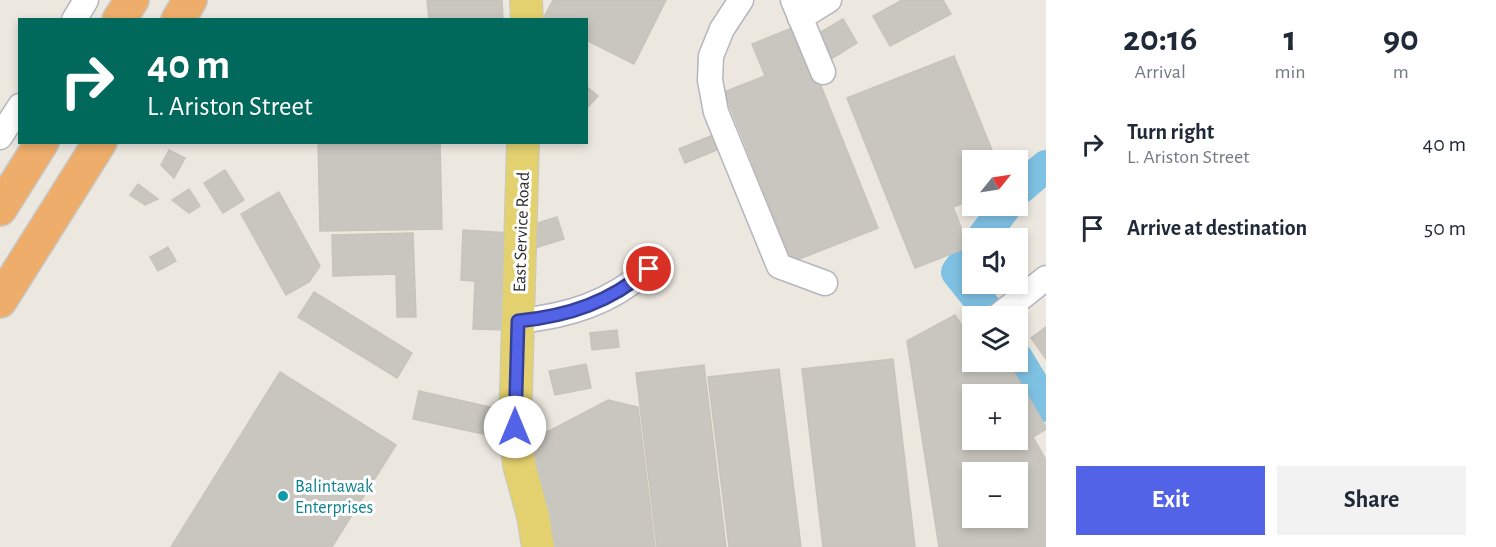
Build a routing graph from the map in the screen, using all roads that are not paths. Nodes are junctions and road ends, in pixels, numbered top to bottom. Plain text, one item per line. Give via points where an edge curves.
1 (86, 0) edge
2 (132, 0) edge
3 (190, 0) edge
4 (526, 0) edge
5 (741, 0) edge
6 (829, 0) edge
7 (796, 9) edge
8 (75, 18) edge
9 (120, 18) edge
10 (179, 18) edge
11 (527, 18) edge
12 (822, 72) dead end
13 (18, 109) edge
14 (0, 136) edge
15 (41, 144) edge
16 (99, 144) edge
17 (523, 144) edge
18 (0, 209) edge
19 (649, 269) dead end
20 (1046, 278) edge
21 (825, 283) dead end
22 (0, 301) edge
23 (1011, 306) edge
24 (518, 321) junction
25 (538, 547) edge

1 - 8 street
2 - 9 highway
3 - 10 highway
4 - 11 main road
5 - 21 street via 722,29 711,56 710,80 717,112 779,266
6 - 7 street
7 - 12 street
13 - 14 street
15 - 18 highway
16 - 22 highway
17 - 24 main road, East Service Road
19 - 24 street via 607,299 573,312
20 - 23 street
24 - 25 main road, East Service Road via 515,427 519,465

